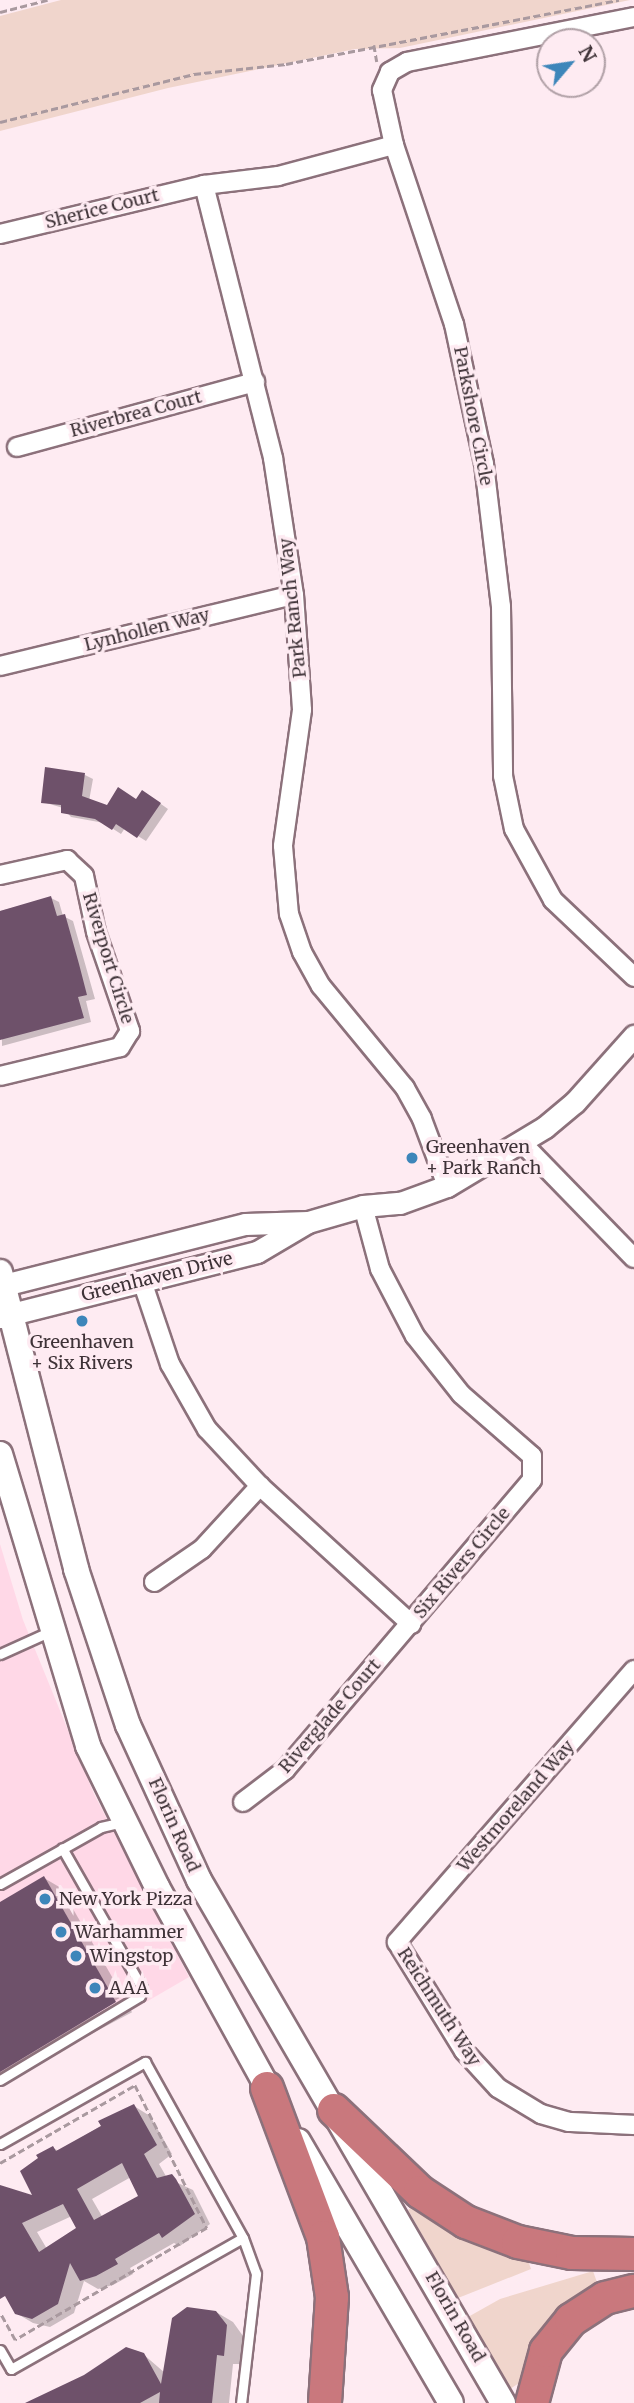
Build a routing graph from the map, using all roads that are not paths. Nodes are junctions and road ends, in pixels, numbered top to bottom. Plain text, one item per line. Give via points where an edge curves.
1 (634, 16) edge
2 (394, 145) junction
3 (204, 185) junction
4 (0, 234) edge
5 (255, 382) junction
6 (17, 447) dead end
7 (294, 595) junction
8 (0, 666) edge
9 (0, 875) edge
10 (634, 976) edge
11 (634, 1036) edge
12 (0, 1076) edge
13 (523, 1144) junction
14 (447, 1186) junction
15 (363, 1206) junction
16 (308, 1222) junction
17 (634, 1258) edge
18 (1, 1281) edge
19 (142, 1281) junction
20 (6, 1316) edge
21 (0, 1454) edge
22 (260, 1486) junction
23 (154, 1582) dead end
24 (411, 1624) junction
25 (51, 1631) junction
26 (0, 1654) edge
27 (634, 1670) edge
28 (243, 1802) dead end
29 (125, 1822) junction
30 (62, 1848) junction
31 (0, 1884) edge
32 (397, 1942) joint
33 (0, 2080) edge
34 (267, 2088) junction
35 (334, 2110) junction
36 (634, 2125) edge
37 (0, 2144) edge
38 (243, 2238) junction
39 (634, 2254) edge
40 (634, 2291) edge
41 (0, 2350) edge
42 (241, 2403) edge
43 (325, 2403) edge
44 (451, 2403) edge
45 (503, 2403) edge
46 (532, 2403) edge

1 - 2 street, Parkshore Circle via 398,66 382,90
2 - 3 street via 278,176
2 - 10 street, Parkshore Circle via 454,324 484,464 501,606 503,776 514,829 553,900
3 - 4 street, Sherice Court
3 - 5 street, Park Ranch Way
5 - 6 street, Riverbrea Court
5 - 7 street, Park Ranch Way via 273,458
7 - 8 street, Lynhollen Way
7 - 14 street, Park Ranch Way via 302,710 283,846 289,914 321,986 405,1088
9 - 12 street, Riverport Circle via 67,860 84,876 96,932 130,1031 120,1047
11 - 13 street, Greenhaven Drive via 575,1102
13 - 14 street, Greenhaven Drive
13 - 17 street
14 - 15 street, Greenhaven Drive via 400,1203
15 - 16 street, Greenhaven Drive
15 - 24 street, Six Rivers Circle via 380,1269 415,1336 461,1394 532,1456 532,1480
16 - 18 street, Greenhaven Drive via 245,1224
16 - 19 street, Greenhaven Drive via 257,1252
18 - 20 main road, Florin Road
19 - 20 street, Greenhaven Drive
19 - 22 street, Six Rivers Circle via 185,1395 207,1430
20 - 35 main road, Florin Road via 76,1569 128,1725 200,1880
21 - 25 main road
22 - 23 street via 202,1549
22 - 24 street, Six Rivers Circle
24 - 28 street, Riverglade Court via 285,1770
25 - 26 lane
25 - 29 main road via 88,1746
27 - 32 street, Westmoreland Way
29 - 30 lane via 101,1827
29 - 34 main road
30 - 31 lane
30 - 33 lane via 142,1988 140,1996
32 - 36 street, Reichmuth Way via 464,2051 498,2088 541,2114 569,2122
34 - 43 highway via 323,2236 332,2297
34 - 44 main road
35 - 39 highway via 420,2192 466,2222 518,2242 572,2253
35 - 45 main road, Florin Road
37 - 38 lane via 145,2062
38 - 41 lane via 12,2369
38 - 42 lane via 256,2274
40 - 46 highway via 605,2298 571,2320 546,2351

